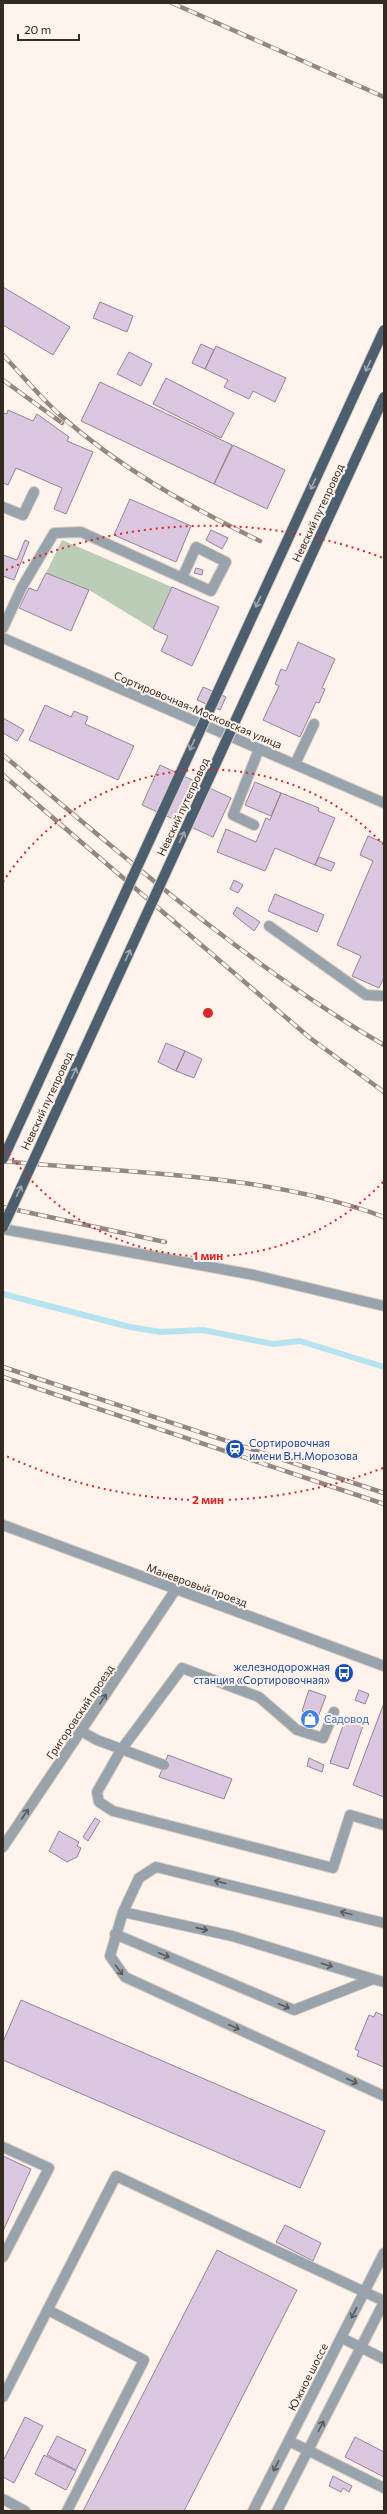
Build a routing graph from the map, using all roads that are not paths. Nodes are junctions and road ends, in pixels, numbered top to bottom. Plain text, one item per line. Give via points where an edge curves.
1 (384, 330) edge
2 (384, 397) edge
3 (34, 492) dead end
4 (3, 507) edge
5 (182, 578) junction
6 (3, 628) edge
7 (3, 638) edge
8 (314, 724) dead end
9 (259, 749) junction
10 (295, 764) junction
11 (384, 803) edge
12 (254, 825) dead end
13 (269, 926) dead end
14 (384, 996) edge
15 (3, 1159) edge
16 (3, 1228) edge
17 (384, 1306) edge
18 (3, 1524) edge
19 (176, 1589) junction
20 (384, 1666) edge
21 (334, 1712) dead end
22 (81, 1731) junction
23 (121, 1750) junction
24 (164, 1766) dead end
25 (384, 1825) edge
26 (3, 1846) edge
27 (123, 1912) junction
28 (384, 1923) edge
29 (115, 1934) junction
30 (373, 1979) junction
31 (384, 1982) edge
32 (384, 2096) edge
33 (3, 2147) edge
34 (384, 2253) edge
35 (3, 2257) edge
36 (365, 2292) junction
37 (384, 2302) edge
38 (48, 2310) junction
39 (342, 2338) junction
40 (361, 2347) junction
41 (384, 2359) edge
42 (3, 2397) edge
43 (289, 2441) junction
44 (308, 2451) junction
45 (384, 2488) edge
46 (3, 2499) edge
47 (25, 2511) edge
48 (68, 2511) edge
49 (253, 2511) edge
50 (277, 2511) edge

1 -> 15 main road, Невский путепровод, bridge
16 -> 2 main road, Невский путепровод, bridge
3 - 4 street via 23,515
5 - 5 street via 196,547 226,562 211,591
5 - 6 street via 82,532 54,533 22,586
7 - 9 street, Сортировочная-Московская улица
8 - 10 street
9 - 10 street, Сортировочная-Московская улица
9 - 12 street via 232,815
10 - 11 street, Сортировочная-Московская улица
13 - 14 street via 366,995
16 - 17 street via 254,1275
18 - 19 street, Маневровый проезд
19 - 20 street, Маневровый проезд
22 -> 19 street, Григоровский проезд
21 - 23 street via 323,1738 297,1730 259,1697 182,1668
22 - 23 street
26 -> 22 street, Григоровский проезд
23 - 24 street
23 - 25 street via 98,1792 99,1802 112,1811 333,1868 350,1815
28 -> 27 street via 156,1867 139,1878
27 - 29 street
27 -> 30 street via 232,1936
29 -> 30 street via 294,2010
29 -> 32 street via 110,1956 125,1977
30 - 31 street
33 - 35 street via 49,2168
34 - 36 street, Южное шоссе
36 - 37 street
36 - 38 street via 116,2176
36 -> 39 street, Южное шоссе
37 - 40 street
38 - 42 street
38 - 48 street via 144,2360
39 - 40 street
39 - 43 street, Южное шоссе
40 - 41 street
44 -> 40 street
43 - 44 street
43 -> 49 street, Южное шоссе
44 - 45 street
44 - 50 street
46 - 47 street

